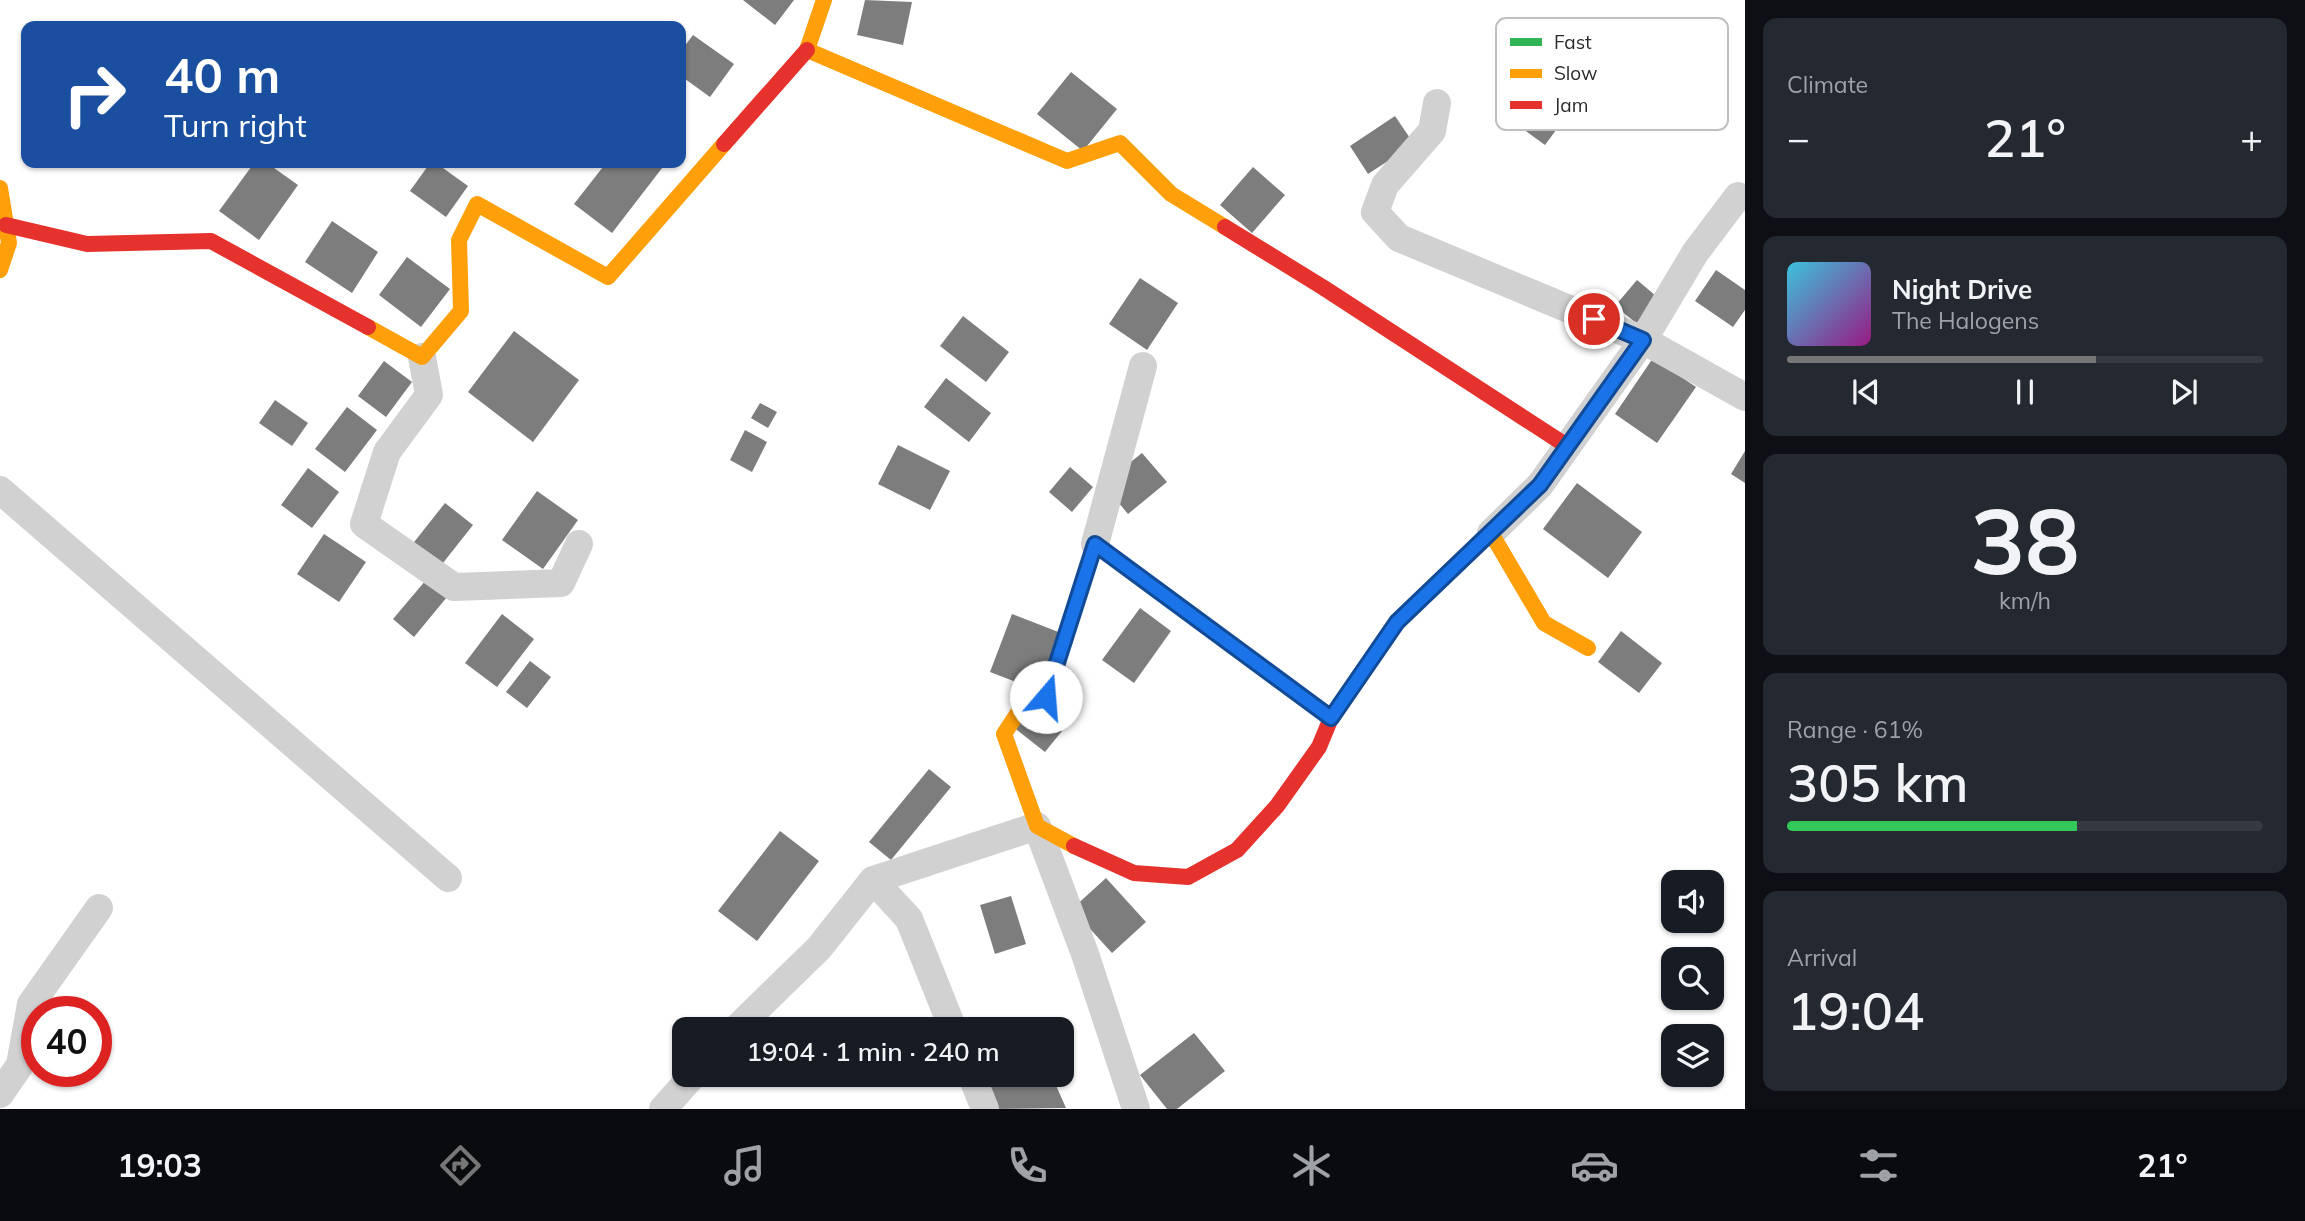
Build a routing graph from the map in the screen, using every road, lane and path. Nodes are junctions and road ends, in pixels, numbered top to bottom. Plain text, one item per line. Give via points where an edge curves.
1 (824, 0) edge
2 (807, 50) junction
3 (1437, 103) dead end
4 (0, 188) edge
5 (1738, 196) dead end
6 (6, 225) junction
7 (0, 270) edge
8 (1643, 340) junction
9 (422, 357) junction
10 (1143, 366) dead end
11 (1745, 397) edge
12 (1567, 446) junction
13 (0, 489) edge
14 (1491, 533) junction
15 (579, 544) dead end
16 (1095, 544) junction
17 (1588, 648) dead end
18 (1331, 718) junction
19 (1037, 826) junction
20 (449, 878) dead end
21 (873, 880) junction
22 (99, 908) dead end
23 (748, 1017) edge
24 (948, 1017) edge
25 (682, 1087) edge
26 (976, 1087) edge
27 (0, 1094) edge
28 (663, 1109) edge
29 (985, 1109) edge
30 (1136, 1109) edge

1 - 2 street
2 - 9 street via 608,277 477,204 459,240 461,311
2 - 12 street via 1067,162 1120,143 1171,194
3 - 8 street via 1432,131 1385,185 1375,212 1399,239
4 - 6 street
5 - 8 street via 1695,253
6 - 7 street via 9,243
6 - 9 street via 87,244 211,241
8 - 11 street
8 - 12 street
9 - 15 street via 429,395 387,452 364,524 454,587 561,583
10 - 16 street
12 - 14 street via 1540,485
13 - 20 street
14 - 17 street via 1544,623
14 - 18 street via 1397,622
16 - 18 street
16 - 19 street via 1046,697 1029,696 1004,734
18 - 19 street via 1319,747 1277,806 1237,850 1188,877 1134,873
19 - 21 street
19 - 30 street
21 - 23 street via 819,948
21 - 24 street via 909,919
22 - 27 street via 31,1004 20,1065
25 - 28 street
26 - 29 street

